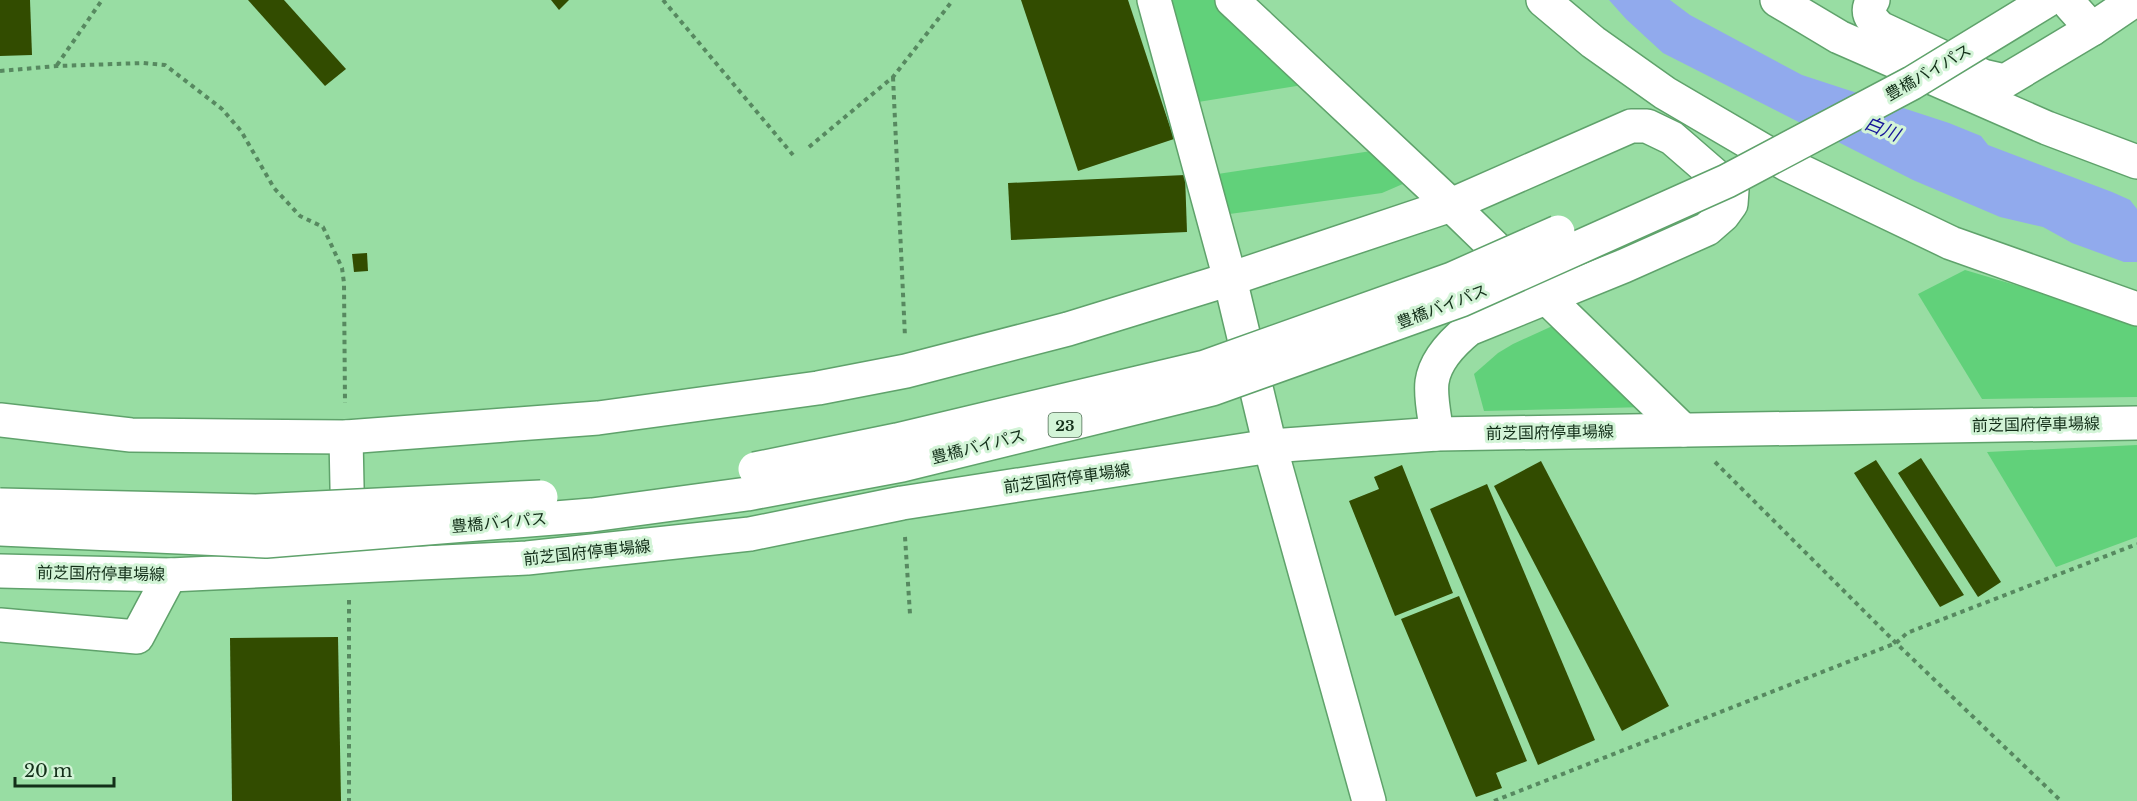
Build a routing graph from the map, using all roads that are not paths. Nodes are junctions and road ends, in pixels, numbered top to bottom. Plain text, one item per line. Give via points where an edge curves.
1 (1154, 0) edge
2 (1232, 0) edge
3 (1543, 0) edge
4 (1777, 0) edge
5 (1873, 0) edge
6 (2009, 0) edge
7 (2048, 0) edge
8 (2066, 0) edge
9 (2135, 0) edge
10 (2092, 29) junction
11 (2137, 162) edge
12 (1451, 205) junction
13 (1230, 279) junction
14 (1546, 298) junction
15 (2137, 309) edge
16 (0, 420) edge
17 (2137, 423) edge
18 (1683, 430) junction
19 (1437, 434) junction
20 (346, 437) junction
21 (1270, 446) junction
22 (0, 505) edge
23 (0, 529) edge
24 (349, 566) junction
25 (0, 571) edge
26 (170, 575) junction
27 (0, 625) edge
28 (1369, 801) edge

1 - 13 main road
2 - 12 main road
3 - 15 main road via 1593,42 1665,93 1786,164 1951,243
4 - 11 main road via 1839,37 2047,128
5 - 10 main road via 1870,18 1880,28 1983,76 2005,81
6 - 22 main road, 豊橋バイパス / 23, bridge via 1909,63 1723,159 1452,279 1205,367 897,440 748,471 602,494 256,511
7 - 23 main road, 豊橋バイパス / 23, bridge via 1912,83 1727,181 1461,300 1212,389 902,465 747,494 592,515 266,541
8 - 10 main road
9 - 10 main road
12 - 13 main road
12 - 14 main road
12 - 14 main road via 1631,126 1647,126 1672,138 1732,190 1731,204 1707,229
13 - 20 main road via 1068,329 906,371 818,388 598,418
13 - 21 main road
14 - 18 main road
14 - 19 main road via 1469,329 1451,344 1432,382
16 - 20 main road via 131,435
17 - 18 main road, 前芝国府停車場線
18 - 19 main road, 前芝国府停車場線
19 - 21 main road, 前芝国府停車場線
20 - 24 main road
21 - 24 main road, 前芝国府停車場線 via 902,503 738,535 527,558
21 - 28 main road
24 - 26 main road, 前芝国府停車場線
25 - 26 main road, 前芝国府停車場線
26 - 27 main road via 137,637

